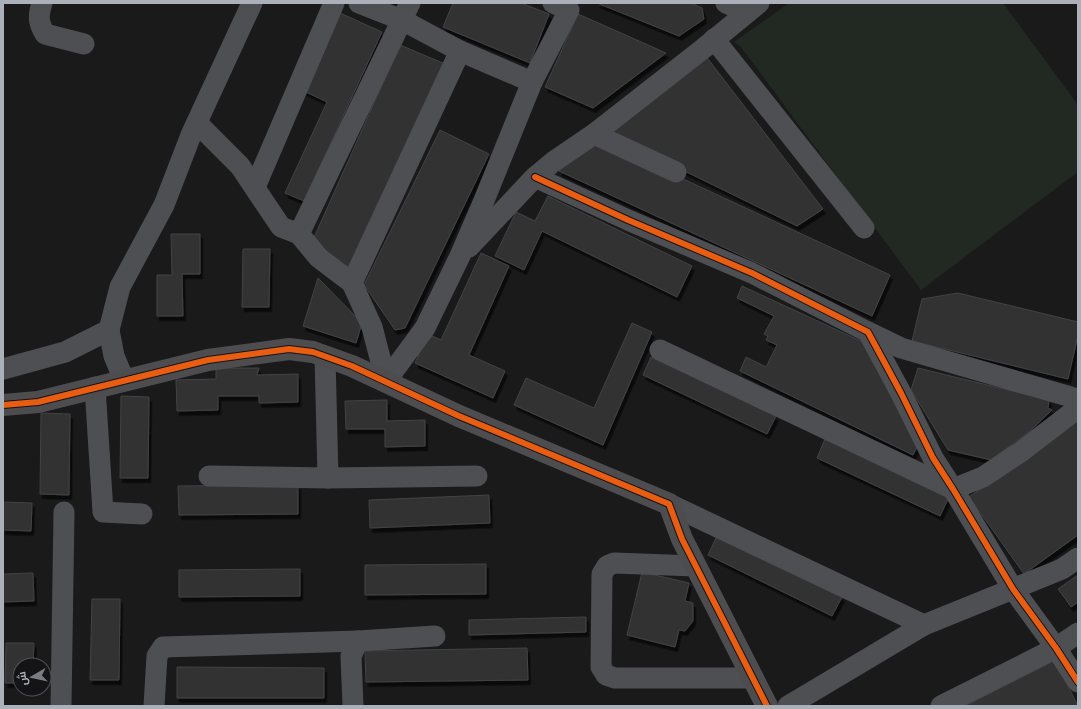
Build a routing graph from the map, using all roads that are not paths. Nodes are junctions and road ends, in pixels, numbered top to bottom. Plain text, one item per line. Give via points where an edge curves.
1 (42, 3) edge
2 (252, 3) edge
3 (334, 3) edge
4 (359, 3) edge
5 (553, 3) edge
6 (726, 3) edge
7 (753, 8) edge
8 (406, 12) edge
9 (714, 39) junction
10 (84, 44) dead end
11 (460, 51) junction
12 (532, 82) junction
13 (197, 123) junction
14 (594, 134) junction
15 (676, 172) dead end
16 (535, 177) junction
17 (254, 187) junction
18 (864, 228) dead end
19 (299, 234) junction
20 (460, 256) junction
21 (352, 283) junction
22 (108, 330) junction
23 (868, 332) junction
24 (660, 350) dead end
25 (325, 356) junction
26 (3, 369) edge
27 (124, 380) junction
28 (386, 381) junction
29 (95, 388) junction
30 (1078, 399) edge
31 (3, 405) edge
32 (1078, 408) edge
33 (209, 476) dead end
34 (477, 476) dead end
35 (328, 478) junction
36 (953, 489) junction
37 (669, 504) junction
38 (64, 512) dead end
39 (142, 514) dead end
40 (1078, 558) edge
41 (695, 566) junction
42 (1013, 589) junction
43 (924, 625) junction
44 (1078, 632) edge
45 (435, 636) dead end
46 (358, 641) junction
47 (1056, 648) junction
48 (753, 678) junction
49 (1078, 682) edge
50 (61, 706) edge
51 (154, 706) edge
52 (353, 706) edge
53 (767, 706) edge
54 (788, 706) edge
55 (941, 706) edge

1 - 10 street via 39,15 40,25 45,34
2 - 13 street
3 - 17 street
4 - 8 street
5 - 12 street via 569,10
6 - 7 street
7 - 9 street
8 - 11 street
8 - 19 street
9 - 14 street
9 - 18 street
11 - 12 street
11 - 21 street
12 - 20 street
13 - 17 street via 240,166
13 - 22 street via 164,205 120,287
14 - 15 street
14 - 16 street
16 - 20 street
16 - 23 street via 752,273
17 - 19 street via 281,227
19 - 21 street via 319,258
20 - 28 street via 425,328
21 - 28 street via 372,327
22 - 26 street via 65,352
22 - 27 street via 114,356
23 - 30 street via 901,348
23 - 36 street via 933,458
24 - 36 street
25 - 27 street via 289,349 208,360
25 - 28 street
25 - 35 street
27 - 29 street
28 - 37 street via 459,416
29 - 31 street via 38,402
29 - 39 street via 103,512
32 - 36 street via 983,477
33 - 35 street
34 - 35 street
36 - 42 street
37 - 41 street
37 - 43 street
38 - 50 street
40 - 42 street via 1062,569
41 - 48 street
41 - 48 street via 614,562 607,566 602,574 601,667 606,675 615,678
42 - 43 street
42 - 47 street
43 - 54 street
44 - 47 street
45 - 46 street
46 - 51 street via 164,647 157,656
46 - 52 street via 351,656
47 - 49 street
47 - 55 street
48 - 53 street

